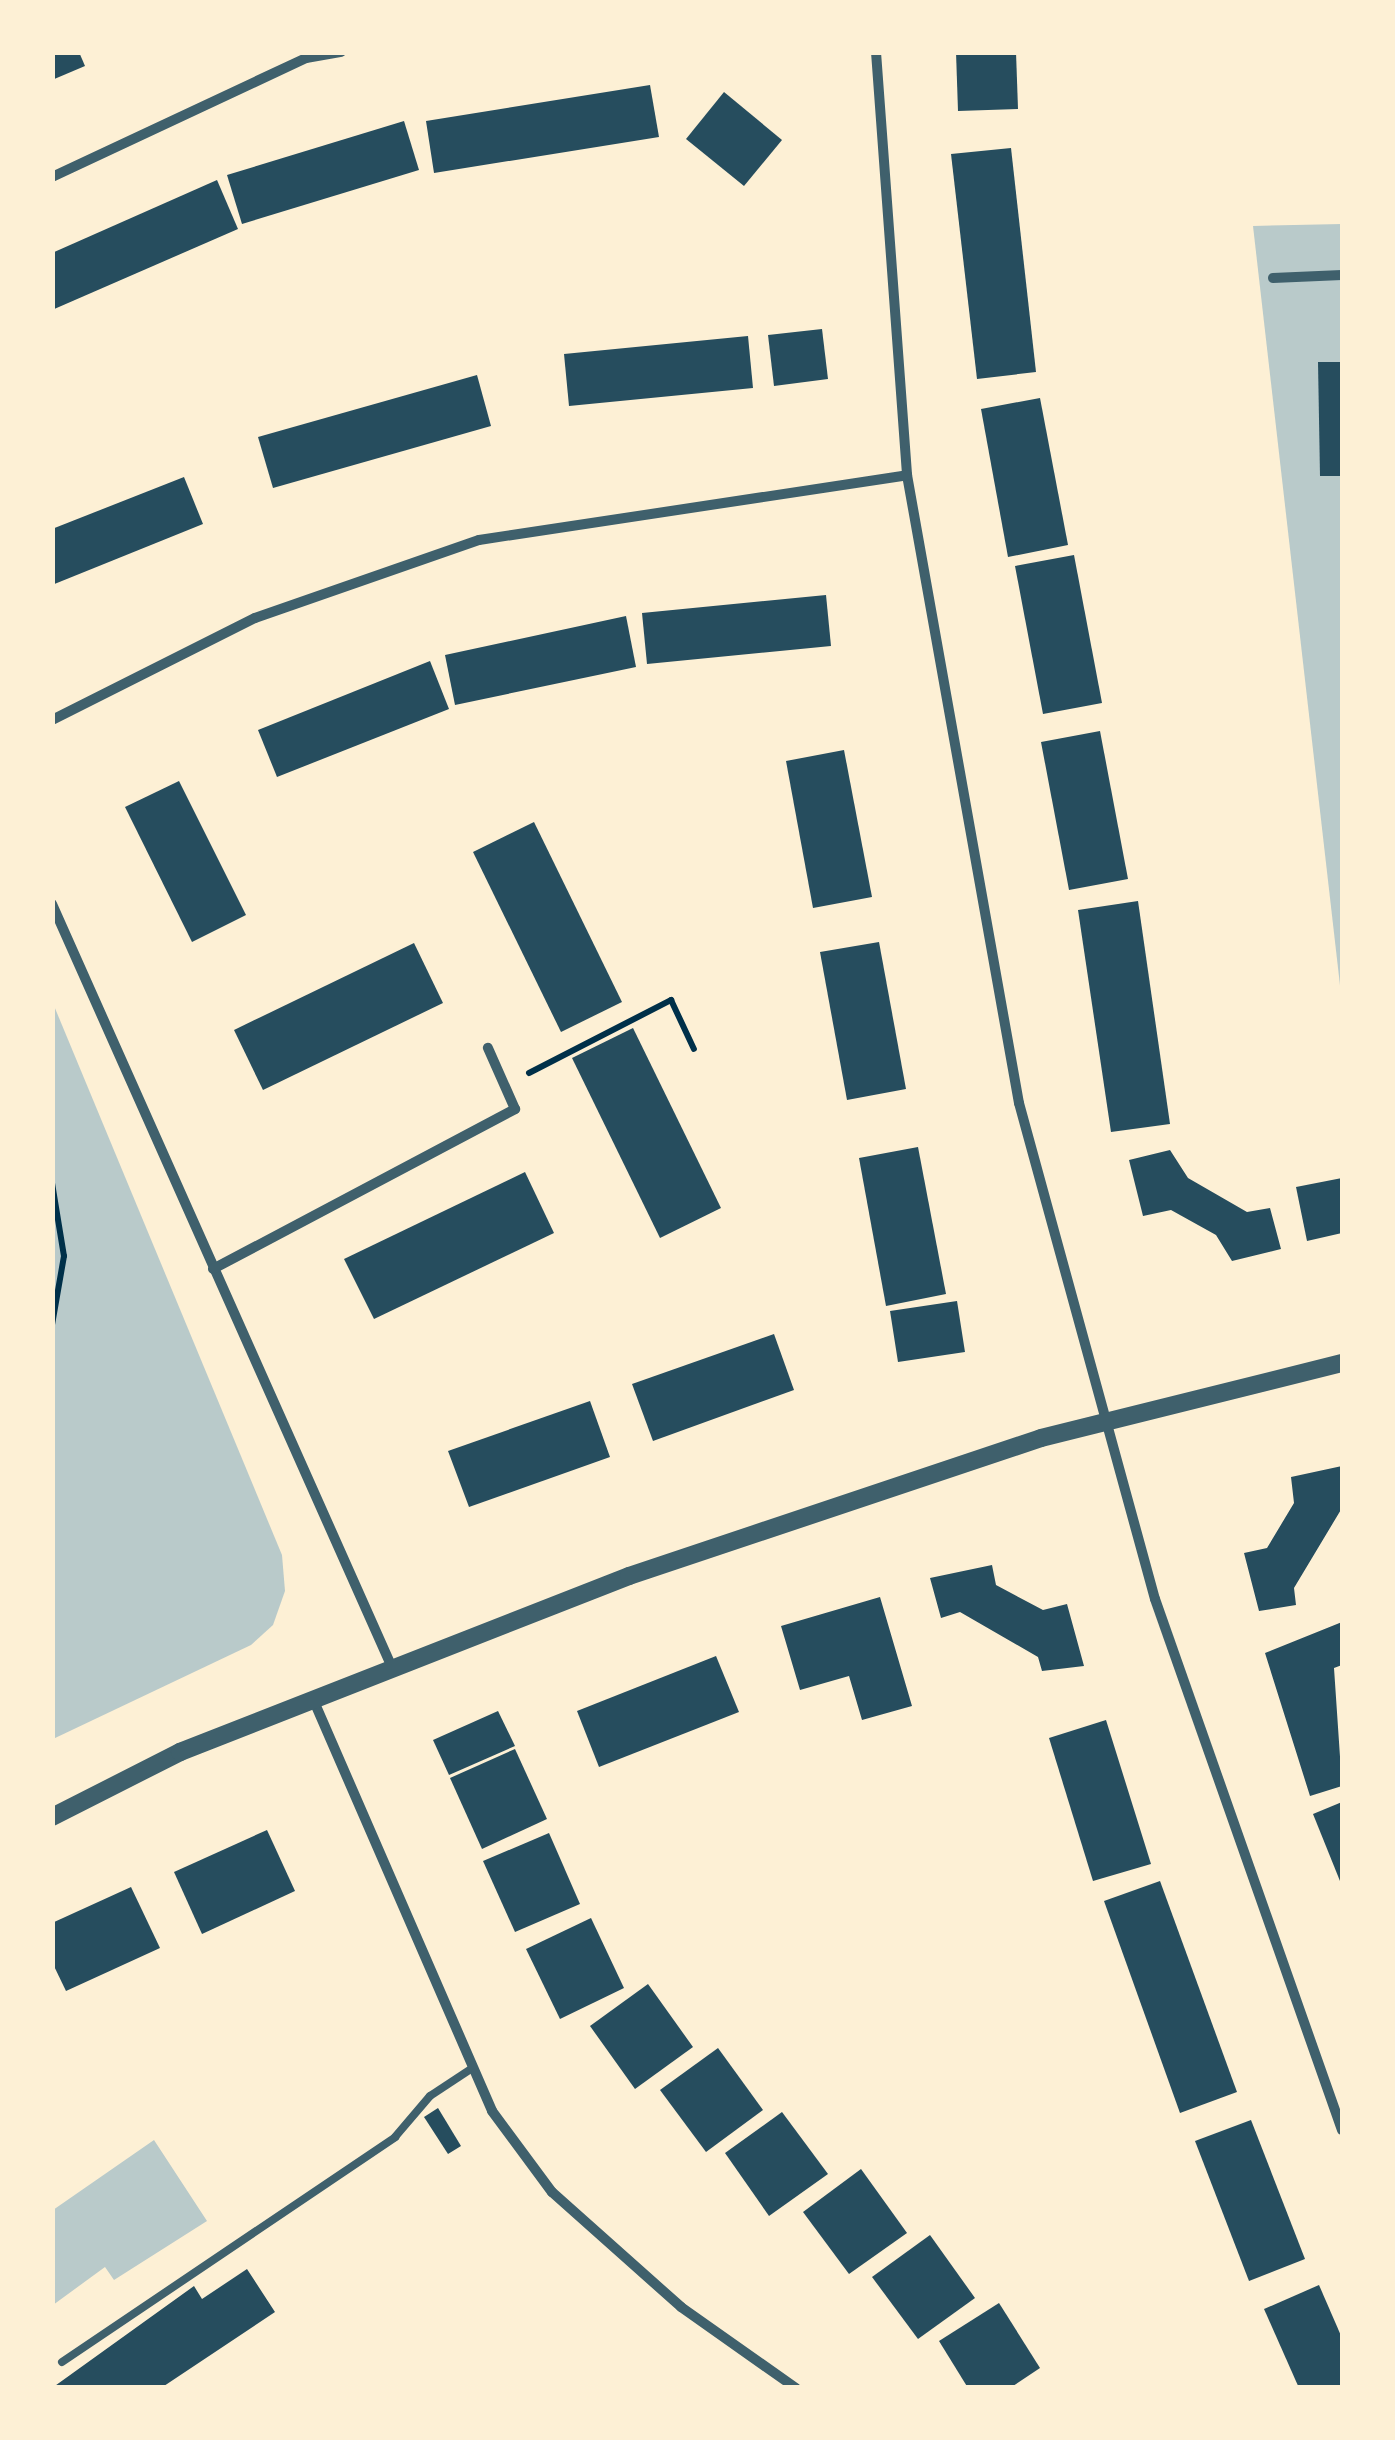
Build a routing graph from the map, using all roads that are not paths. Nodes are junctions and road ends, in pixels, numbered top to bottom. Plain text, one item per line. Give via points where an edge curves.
1 (341, 52) edge
2 (876, 52) edge
3 (306, 55) edge
4 (52, 177) edge
5 (1342, 276) edge
6 (1273, 278) dead end
7 (907, 475) junction
8 (52, 720) edge
9 (52, 904) edge
10 (488, 1048) dead end
11 (213, 1269) junction
12 (1342, 1363) edge
13 (1111, 1417) junction
14 (391, 1665) junction
15 (312, 1698) junction
16 (52, 1817) edge
17 (471, 2069) junction
18 (1342, 2130) edge
19 (62, 2362) dead end
20 (796, 2388) edge

1 - 3 street
2 - 7 street
3 - 4 street
5 - 6 street
7 - 8 street via 479,540 255,618
7 - 13 street via 1019,1103
9 - 11 street
10 - 11 street via 514,1109
11 - 14 street
12 - 13 street
13 - 14 street
13 - 18 street via 1155,1599
14 - 15 street
15 - 16 street
15 - 17 street
17 - 19 lane via 430,2096 395,2137
17 - 20 street via 552,2192 681,2308

